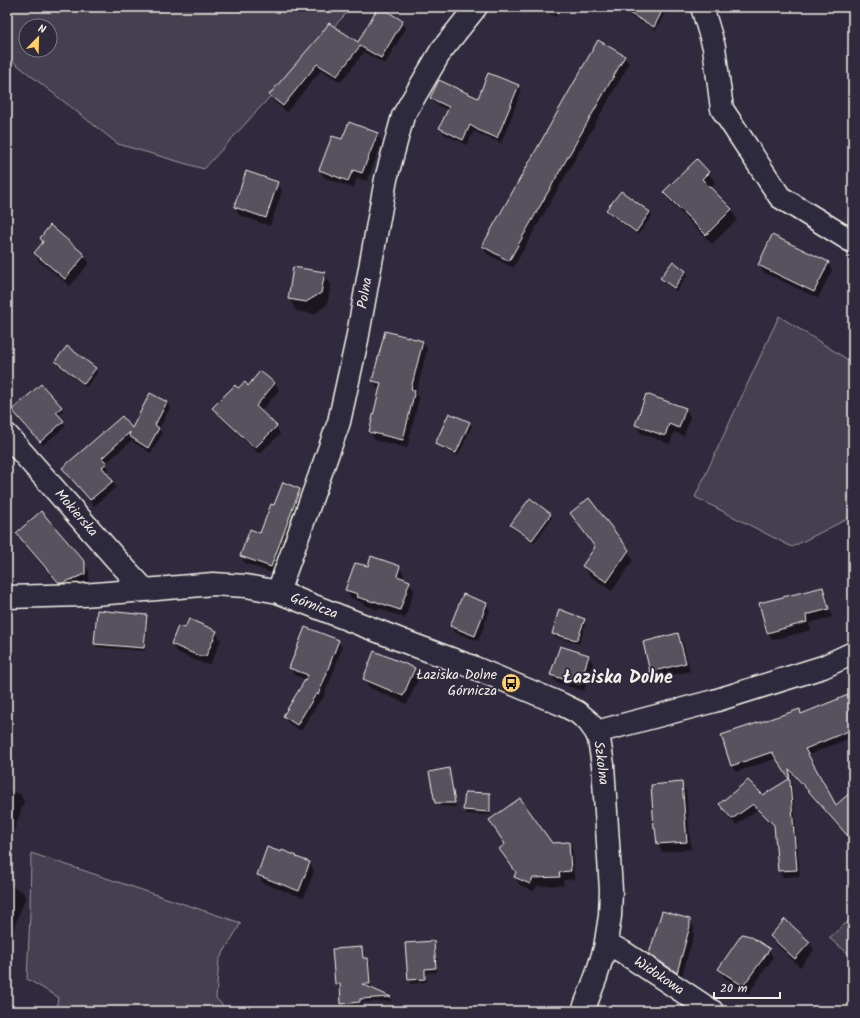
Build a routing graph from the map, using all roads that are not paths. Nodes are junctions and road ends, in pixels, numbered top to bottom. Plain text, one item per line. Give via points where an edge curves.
1 (476, 7) edge
2 (702, 7) edge
3 (853, 242) edge
4 (7, 435) edge
5 (145, 590) junction
6 (278, 592) junction
7 (7, 596) edge
8 (853, 653) edge
9 (596, 732) junction
10 (606, 943) junction
11 (583, 1011) edge
12 (712, 1011) edge

1 - 6 street, Polna via 441,51 403,116 386,179 357,340 339,422
2 - 3 street via 714,47 722,109 780,197
4 - 5 street, Mokierska
5 - 6 street, Górnicza via 213,584 246,586
5 - 7 street, Górnicza via 83,595
6 - 9 street, Górnicza via 561,704 577,712
8 - 9 street, Szkolna via 823,667 714,701
9 - 10 street, Szkolna via 603,765 611,890
10 - 11 street, Szkolna
10 - 12 street, Widokowa

